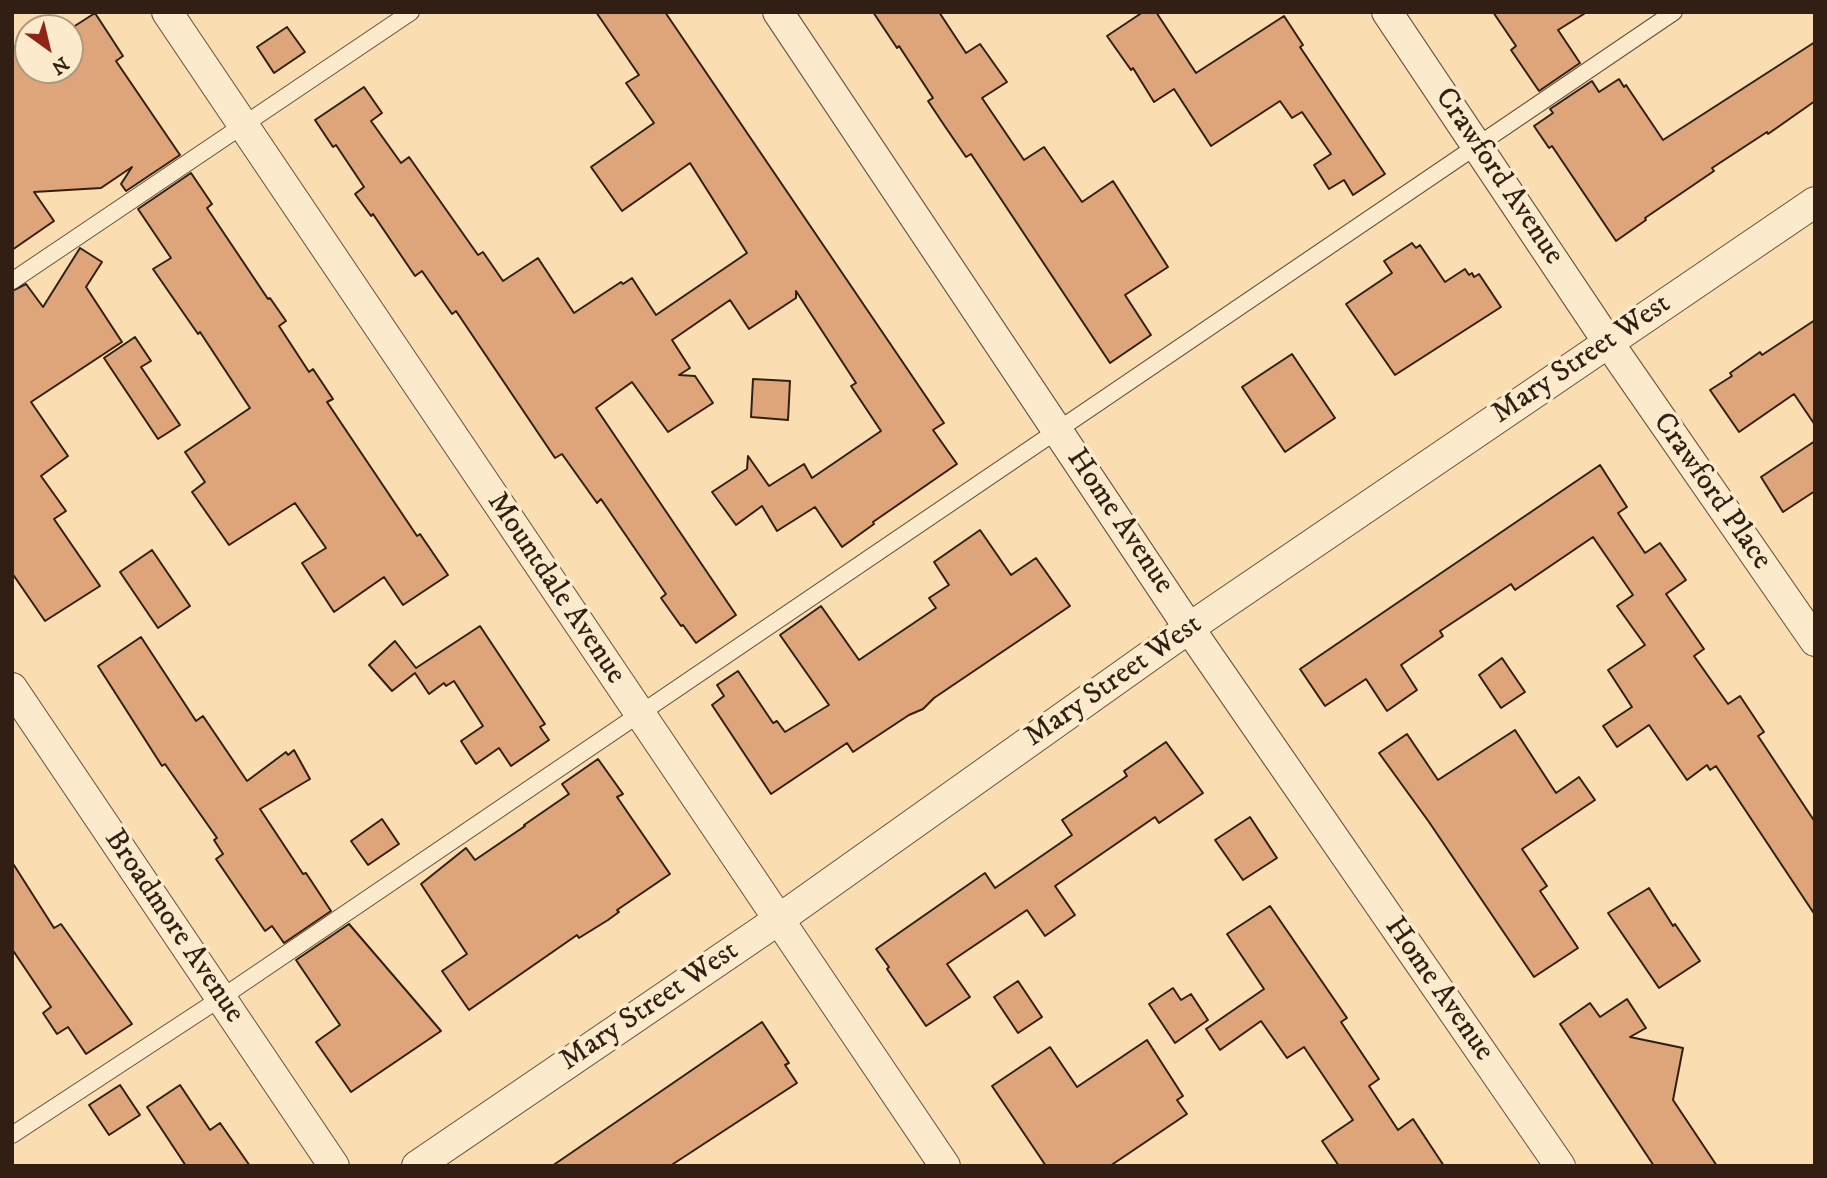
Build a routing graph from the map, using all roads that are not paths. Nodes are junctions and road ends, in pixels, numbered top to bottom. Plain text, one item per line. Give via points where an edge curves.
1 (167, 12) edge
2 (411, 12) edge
3 (778, 12) edge
4 (1387, 12) edge
5 (1674, 12) edge
6 (243, 125) junction
7 (1476, 145) junction
8 (1815, 202) edge
9 (12, 281) edge
10 (1608, 342) junction
11 (1058, 431) junction
12 (1189, 628) junction
13 (1815, 641) edge
14 (12, 688) edge
15 (639, 714) junction
16 (778, 920) junction
17 (221, 998) junction
18 (13, 1133) edge
19 (334, 1166) edge
20 (417, 1166) edge
21 (945, 1166) edge
22 (1560, 1166) edge

1 - 6 street, Mountdale Avenue
2 - 6 lane
3 - 11 street, Home Avenue
4 - 7 street, Crawford Avenue
5 - 7 lane
6 - 9 lane
6 - 15 street, Mountdale Avenue
7 - 10 street, Crawford Avenue
7 - 11 lane
8 - 10 street, Mary Street West
10 - 12 street, Mary Street West
10 - 13 street, Crawford Place
11 - 12 street, Home Avenue
11 - 15 lane
12 - 16 street, Mary Street West
12 - 22 street, Home Avenue
14 - 17 street, Broadmore Avenue
15 - 16 street, Mountdale Avenue
15 - 17 lane
16 - 20 street, Mary Street West
16 - 21 street, Mountdale Avenue
17 - 18 lane
17 - 19 street, Broadmore Avenue

